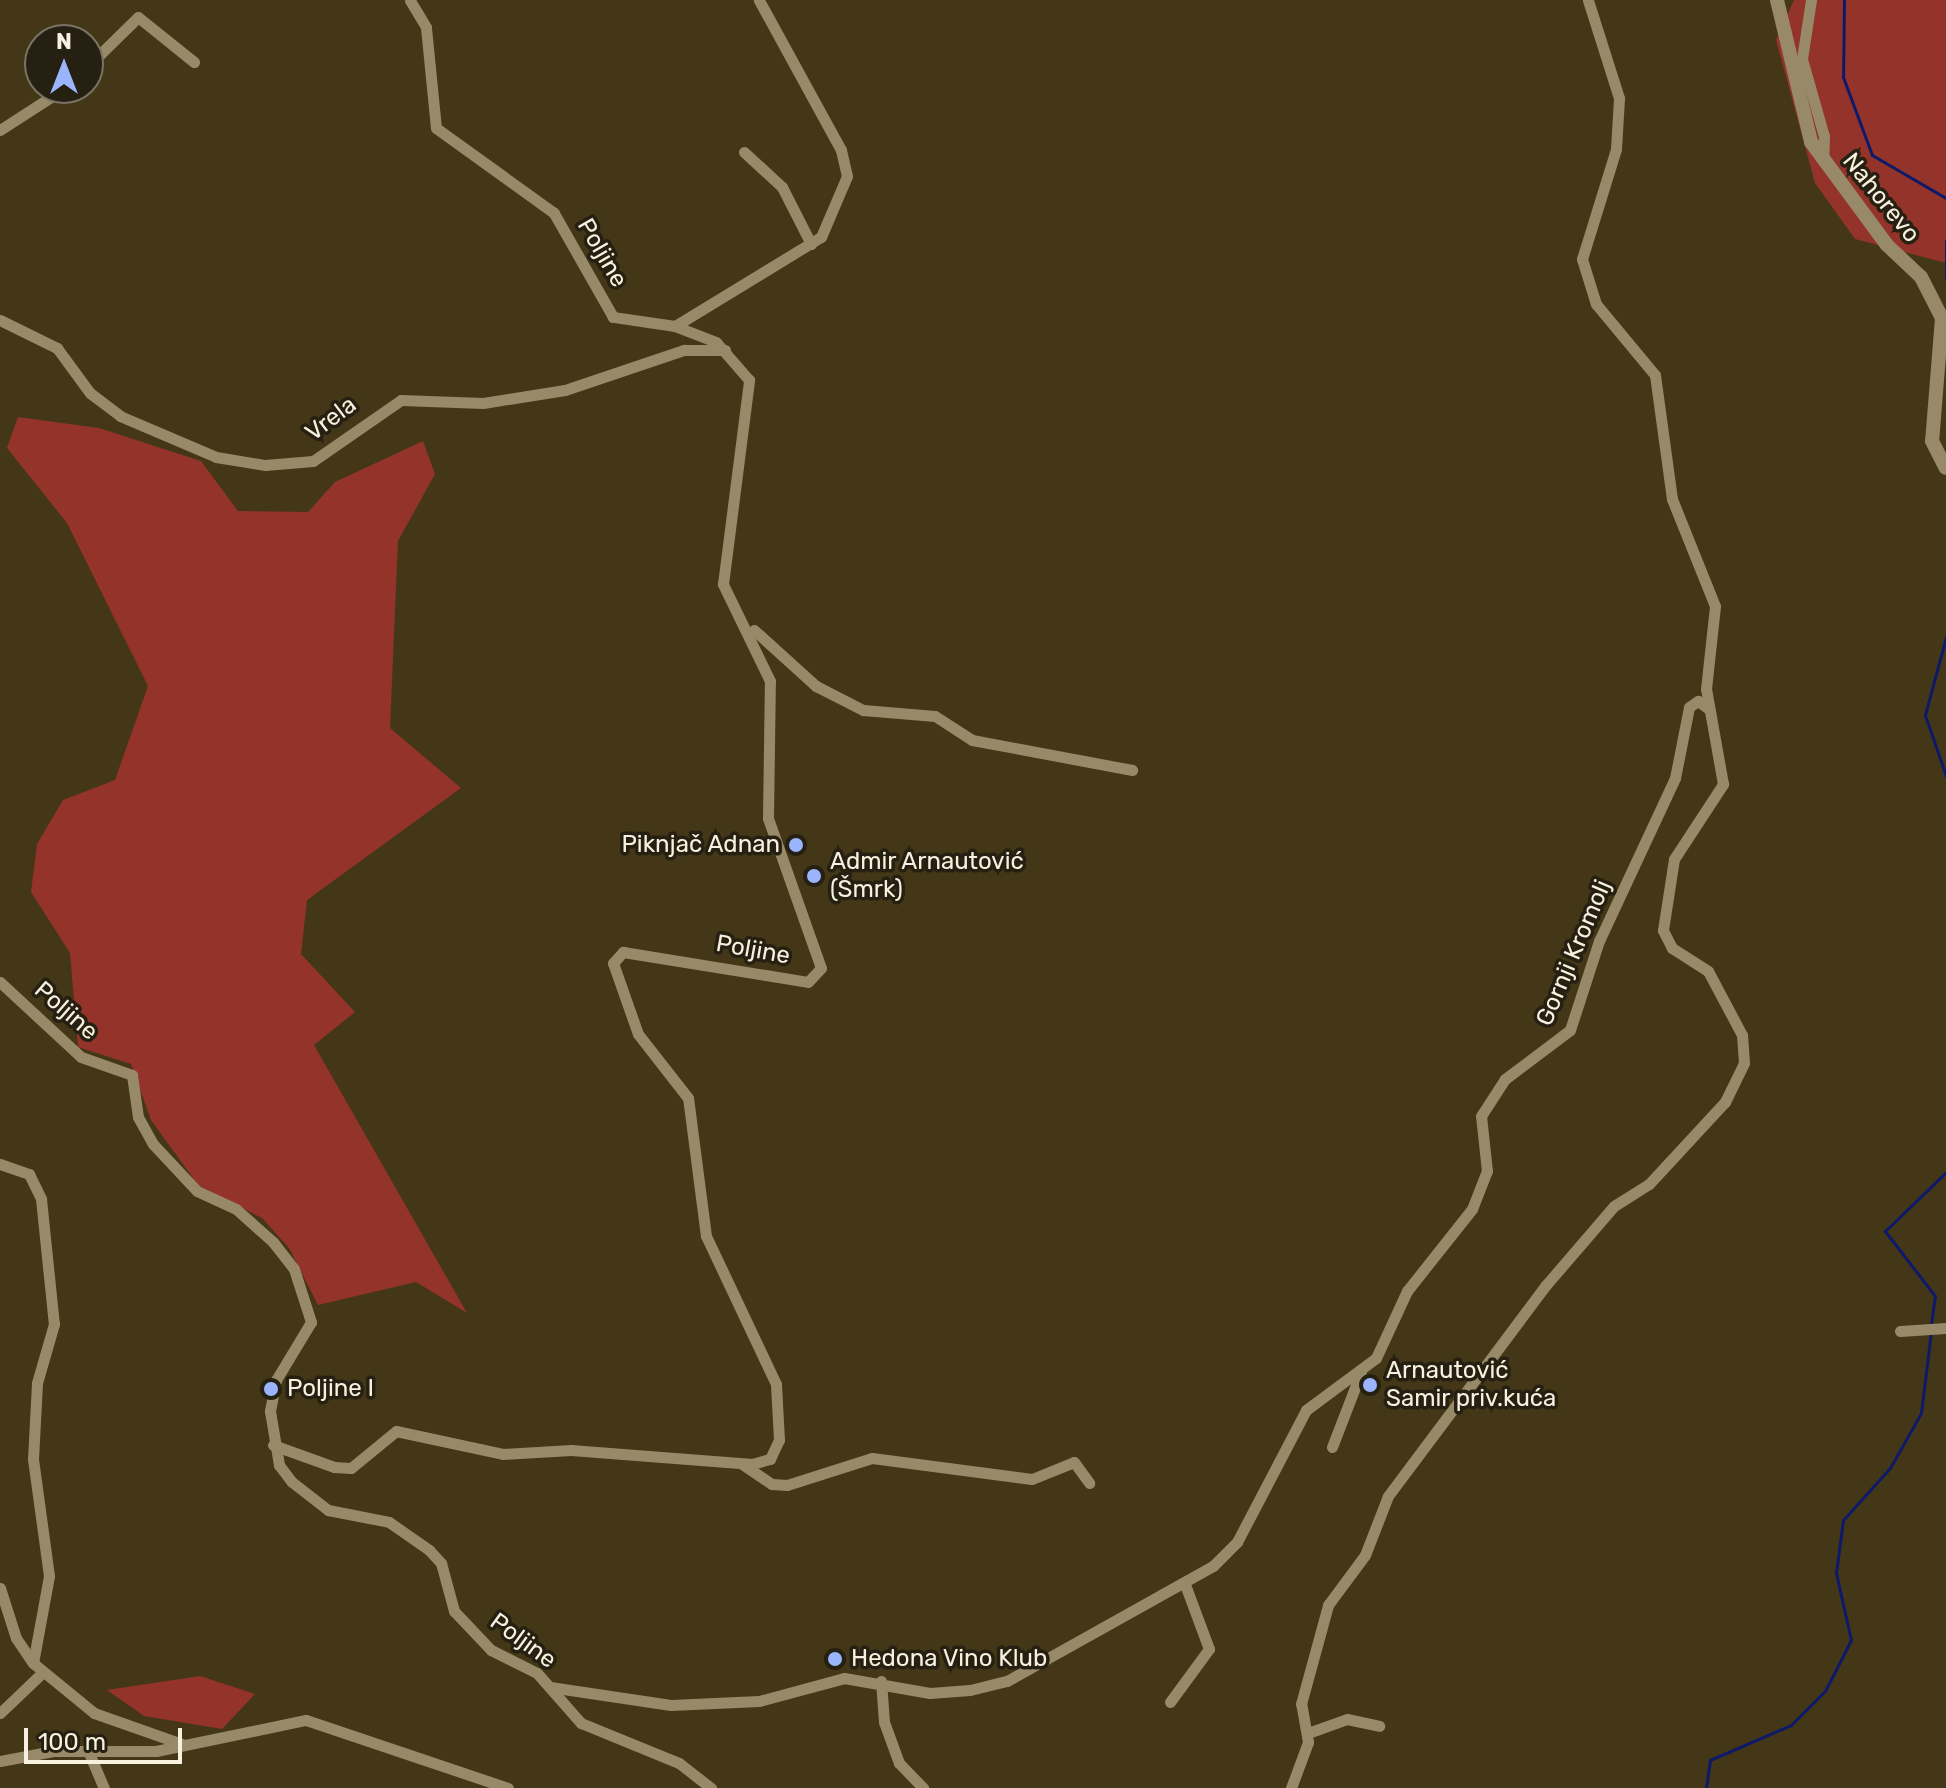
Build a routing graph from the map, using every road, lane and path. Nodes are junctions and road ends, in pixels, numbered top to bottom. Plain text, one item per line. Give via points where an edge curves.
1 (410, 0) edge
2 (759, 0) edge
3 (1588, 0) edge
4 (1777, 0) edge
5 (1811, 0) edge
6 (104, 50) edge
7 (194, 62) dead end
8 (40, 104) edge
9 (0, 130) edge
10 (744, 152) dead end
11 (1823, 162) junction
12 (811, 244) junction
13 (0, 320) edge
14 (675, 326) junction
15 (725, 350) junction
16 (1944, 467) edge
17 (748, 624) junction
18 (1709, 709) junction
19 (1132, 770) dead end
20 (0, 982) edge
21 (0, 1164) edge
22 (1935, 1326) edge
23 (1900, 1331) dead end
24 (1363, 1368) junction
25 (273, 1445) junction
26 (1332, 1447) dead end
27 (742, 1464) junction
28 (1089, 1483) dead end
29 (1186, 1587) junction
30 (0, 1588) edge
31 (33, 1663) junction
32 (43, 1672) junction
33 (881, 1681) junction
34 (550, 1687) junction
35 (1170, 1702) dead end
36 (0, 1713) edge
37 (1379, 1726) dead end
38 (1308, 1733) junction
39 (182, 1744) junction
40 (89, 1753) junction
41 (0, 1761) edge
42 (104, 1788) edge
43 (508, 1788) edge
44 (711, 1788) edge
45 (923, 1788) edge
46 (1291, 1788) edge

1 - 14 street, Poljine via 426,27 436,128 554,213 613,317
2 - 12 street via 847,165 843,195
3 - 18 street via 1619,98 1616,149 1582,259 1596,304 1655,375 1672,499 1715,606
4 - 11 street, Nahorevo via 1799,111
5 - 11 street via 1802,59 1824,136
6 - 7 street via 138,17
8 - 9 street
10 - 12 street via 782,187
11 - 16 street, Nahorevo via 1921,277 1942,318 1932,441
12 - 14 street
13 - 15 street, Vrela via 57,348 90,393 120,416 226,460 265,465 313,461 401,400 483,403 565,390 684,350
14 - 15 street, Poljine
15 - 17 street, Poljine via 749,380 750,394 723,584
17 - 19 street via 816,686 863,710 935,716 972,740
17 - 27 street, Poljine via 770,681 763,775 768,818 821,968 808,982 623,952 613,963 638,1034 688,1098 706,1236 776,1384 779,1440 770,1459
18 - 24 street, Gornji Kromolj via 1698,701 1689,707 1675,778 1599,941 1570,1030 1497,1088 1481,1116 1487,1171 1472,1209 1407,1291 1392,1335
18 - 38 street via 1723,784 1674,859 1663,930 1672,948 1708,971 1742,1035 1744,1063 1725,1102 1649,1184 1614,1206 1582,1250 1529,1305 1497,1359 1388,1496 1365,1555 1328,1605 1301,1704
20 - 25 street, Poljine via 81,1057 132,1075 138,1117 153,1144 197,1191 236,1209 294,1269 311,1322 276,1380
21 - 31 street via 29,1174 41,1199 54,1324 37,1383 33,1459 49,1576
22 - 23 street
24 - 26 street
24 - 29 street, Gornji Kromolj via 1306,1410 1237,1542
25 - 27 street, Poljine via 342,1467 396,1431 503,1454 571,1450
25 - 34 street, Poljine via 292,1482 328,1510 389,1522 429,1550 465,1625
27 - 28 street via 772,1484 787,1485 872,1458 1032,1479 1074,1462
29 - 33 street, Gornji Kromolj via 1135,1605 1007,1681 930,1693
29 - 35 street via 1209,1649
30 - 31 street via 16,1638
31 - 32 street
32 - 36 street
32 - 39 street via 94,1713
33 - 34 street, Gornji Kromolj via 844,1678 759,1701 671,1705
33 - 45 street via 884,1722 899,1763
34 - 44 street, Poljine via 581,1723 679,1763
37 - 38 street via 1347,1719
38 - 46 street
39 - 40 street
39 - 43 street via 252,1737 306,1720
40 - 41 street
40 - 42 street

